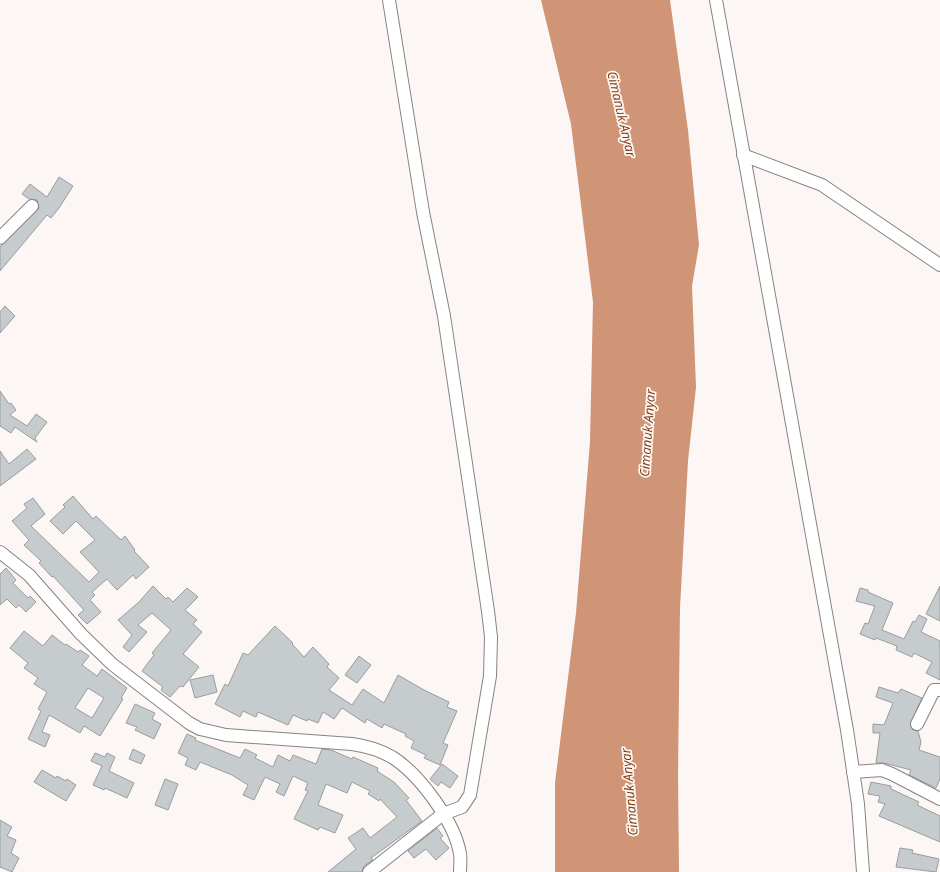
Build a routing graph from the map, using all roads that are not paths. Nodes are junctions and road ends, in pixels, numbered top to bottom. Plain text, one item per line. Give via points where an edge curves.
1 (389, 0) edge
2 (716, 0) edge
3 (744, 156) junction
4 (32, 206) dead end
5 (0, 238) edge
6 (940, 265) edge
7 (2, 559) edge
8 (940, 690) edge
9 (918, 724) dead end
10 (853, 772) junction
11 (940, 799) edge
12 (443, 814) junction
13 (369, 872) edge
14 (460, 872) edge
15 (863, 872) edge

1 - 12 street via 418,181 444,316 491,637 490,676 470,795 462,807
2 - 3 street
3 - 6 street via 822,184
3 - 10 street
4 - 5 street
7 - 12 street via 29,575 81,634 112,664 189,723 200,729 226,735 321,740 369,747 404,766
8 - 9 street via 934,690
10 - 11 street via 882,770
10 - 15 street
12 - 13 street
12 - 14 street via 453,831 460,853

